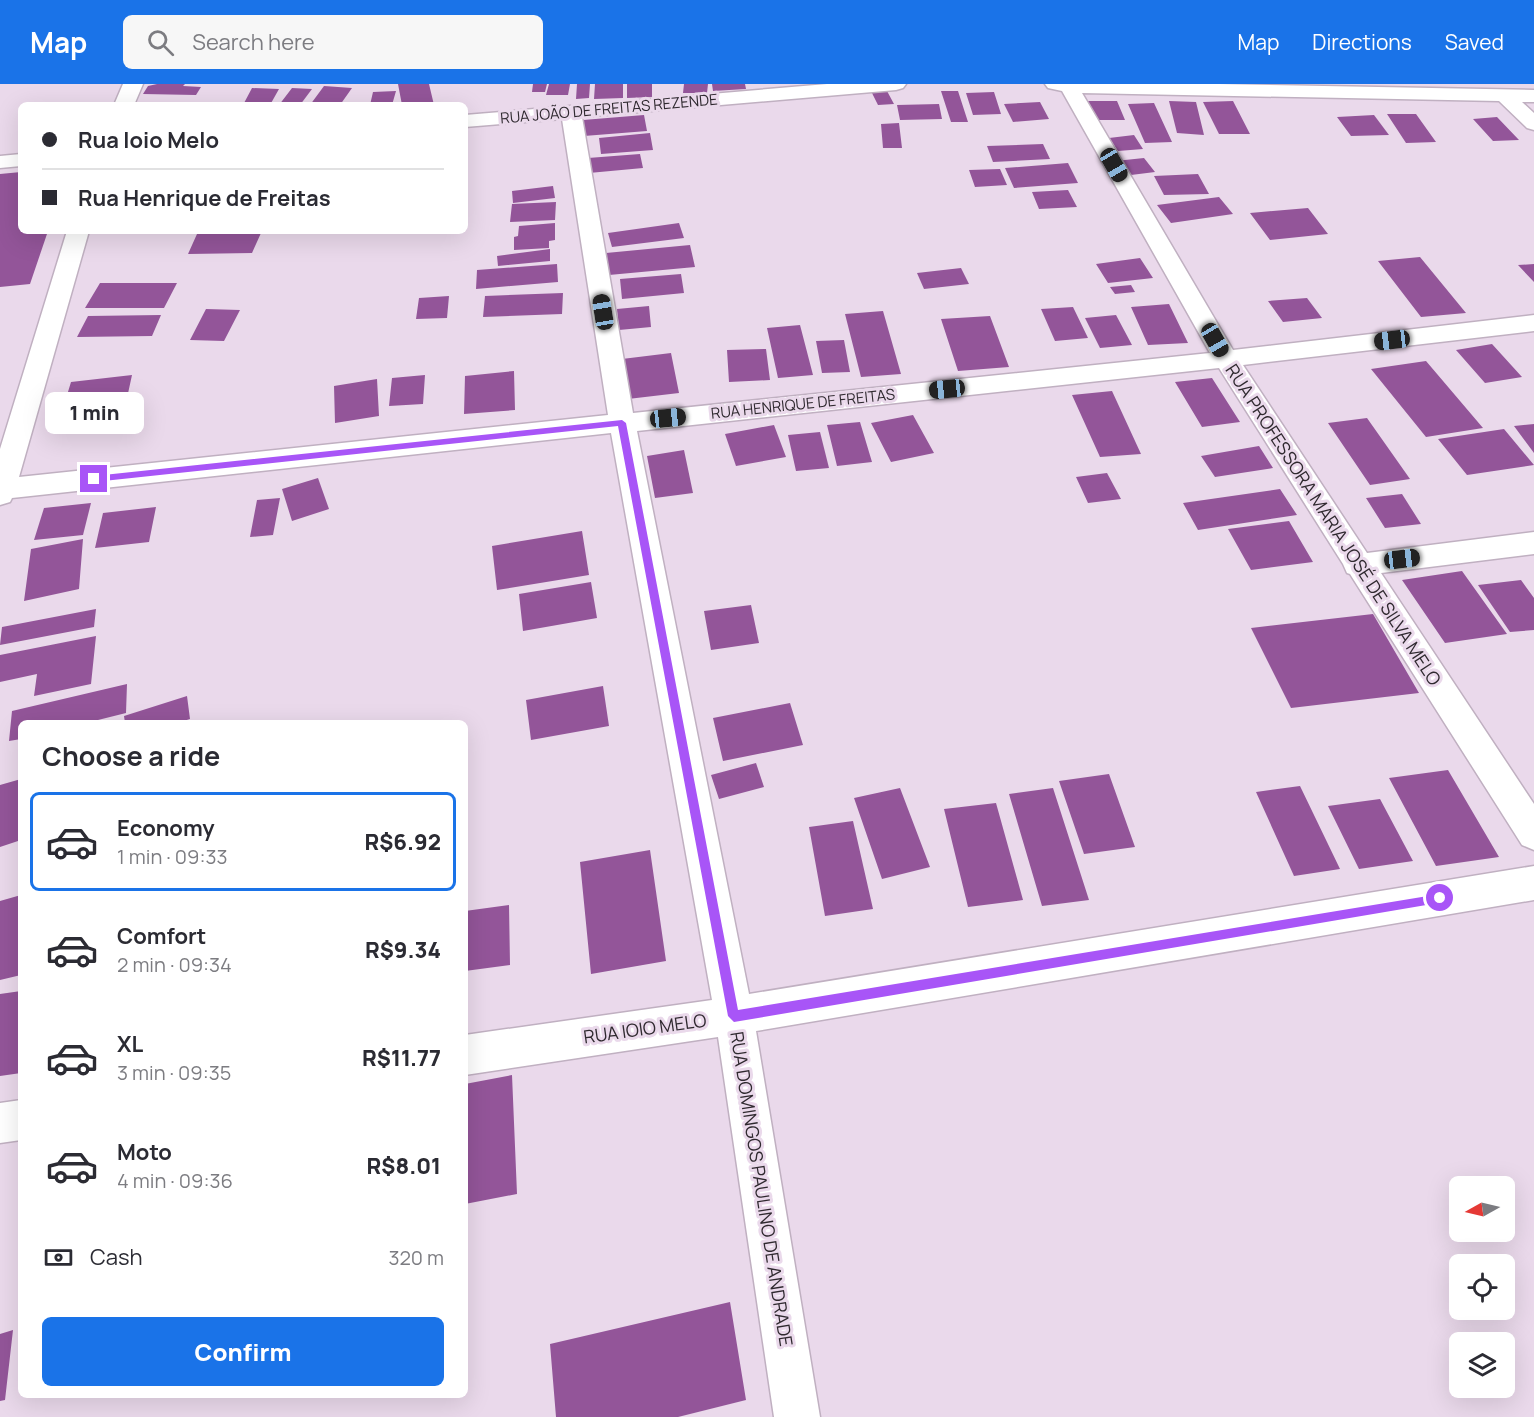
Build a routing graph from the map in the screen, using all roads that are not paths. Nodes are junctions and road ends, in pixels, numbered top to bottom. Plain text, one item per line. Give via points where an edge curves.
1 (133, 84) edge
2 (896, 84) edge
3 (1062, 86) edge
4 (1504, 95) junction
5 (1534, 96) edge
6 (125, 102) edge
7 (571, 112) junction
8 (468, 121) edge
9 (1534, 124) edge
10 (18, 160) edge
11 (0, 162) edge
12 (77, 234) edge
13 (1534, 323) edge
14 (1226, 360) junction
15 (622, 423) junction
16 (0, 491) edge
17 (1534, 543) edge
18 (1358, 565) junction
19 (1534, 834) edge
20 (1534, 883) edge
21 (734, 1016) junction
22 (468, 1055) edge
23 (18, 1120) edge
24 (0, 1123) edge
25 (796, 1417) edge

1 - 6 street
2 - 7 street, RUA JOÃO DE FREITAS REZENDE
3 - 4 street
3 - 14 street, RUA PROFESSORA MARIA JOSÉ DE SILVA MELO
4 - 5 street
4 - 9 street
7 - 8 street, RUA JOÃO DE FREITAS REZENDE
7 - 15 street, RUA DOMINGOS PAULINO DE ANDRADE
10 - 11 street
12 - 16 street
13 - 14 street, RUA HENRIQUE DE FREITAS
14 - 15 street, RUA HENRIQUE DE FREITAS
14 - 18 street, RUA PROFESSORA MARIA JOSÉ DE SILVA MELO
15 - 16 street, RUA HENRIQUE DE FREITAS
15 - 21 street, RUA DOMINGOS PAULINO DE ANDRADE
17 - 18 street
18 - 19 street, RUA PROFESSORA MARIA JOSÉ DE SILVA MELO
20 - 21 street, RUA IOIO MELO
21 - 22 street, RUA IOIO MELO
21 - 25 street, RUA DOMINGOS PAULINO DE ANDRADE
23 - 24 street

